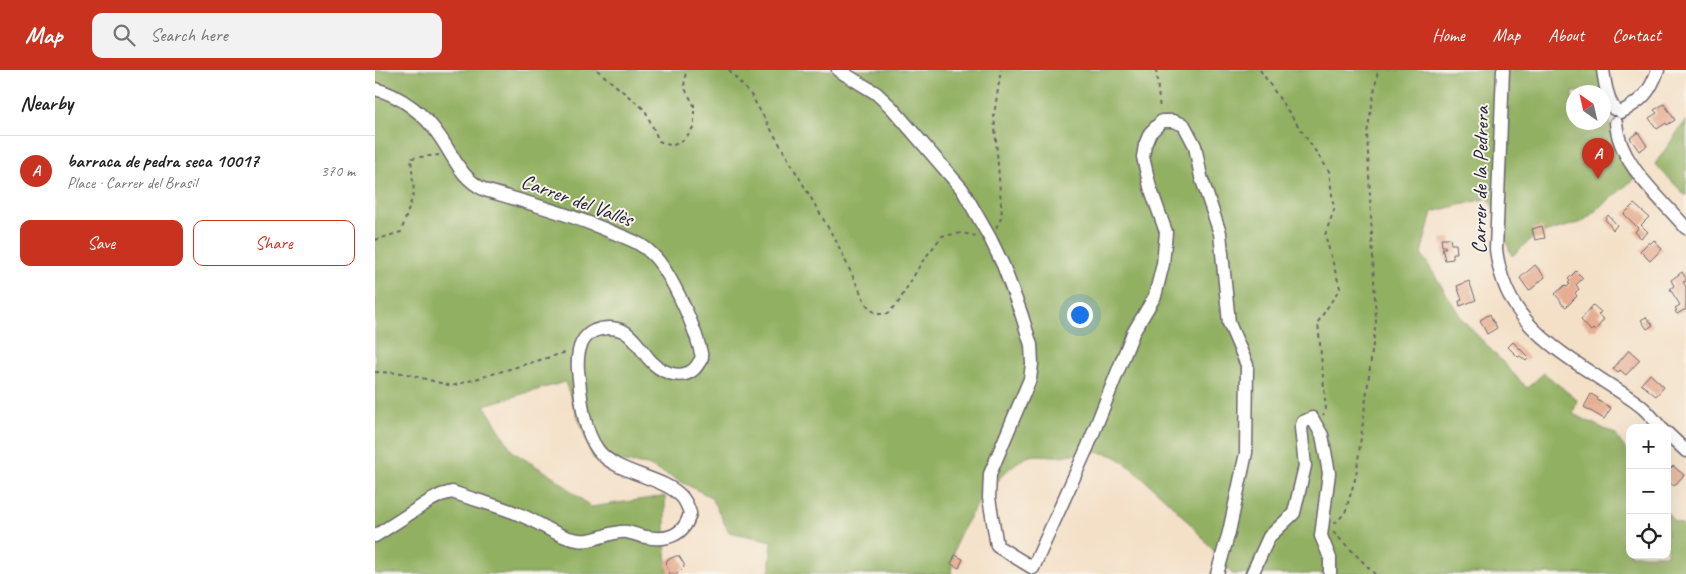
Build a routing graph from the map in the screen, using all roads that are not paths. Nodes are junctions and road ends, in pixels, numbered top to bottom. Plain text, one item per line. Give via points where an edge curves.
1 (838, 70) edge
2 (1503, 70) edge
3 (1603, 70) edge
4 (1658, 70) edge
5 (375, 89) edge
6 (1617, 114) junction
7 (1686, 228) edge
8 (1657, 424) edge
9 (1671, 438) edge
10 (1686, 451) edge
11 (375, 536) edge
12 (1217, 574) edge
13 (1252, 574) edge
14 (1331, 574) edge

1 - 12 street via 876,93 892,108 962,189 1003,265 1031,344 1032,364 1030,379 990,474 989,498 997,546 1033,568 1088,446 1133,333 1155,296 1166,232 1143,157 1150,133 1162,121 1184,126 1195,146 1201,177 1220,233 1229,323 1247,365 1246,453
2 - 8 street, Carrer de la Pedrera via 1496,249 1499,270 1510,298 1535,332 1643,408
3 - 6 street via 1609,101
4 - 6 street via 1644,98
5 - 11 street, Carrer del Vallès via 401,100 424,118 475,185 582,219 638,243 652,253 681,301 694,329 701,358 692,371 678,375 665,372 651,362 630,336 615,328 593,331 579,348 577,364 582,404 599,451 607,459 681,496 690,513 683,528 667,537 626,532 578,540 551,531 519,514 452,492 431,500
6 - 7 street via 1619,141 1635,170
9 - 10 street
13 - 14 street via 1269,537 1294,513 1305,466 1301,428 1303,422 1312,418 1322,436 1329,473 1321,536 1330,558

